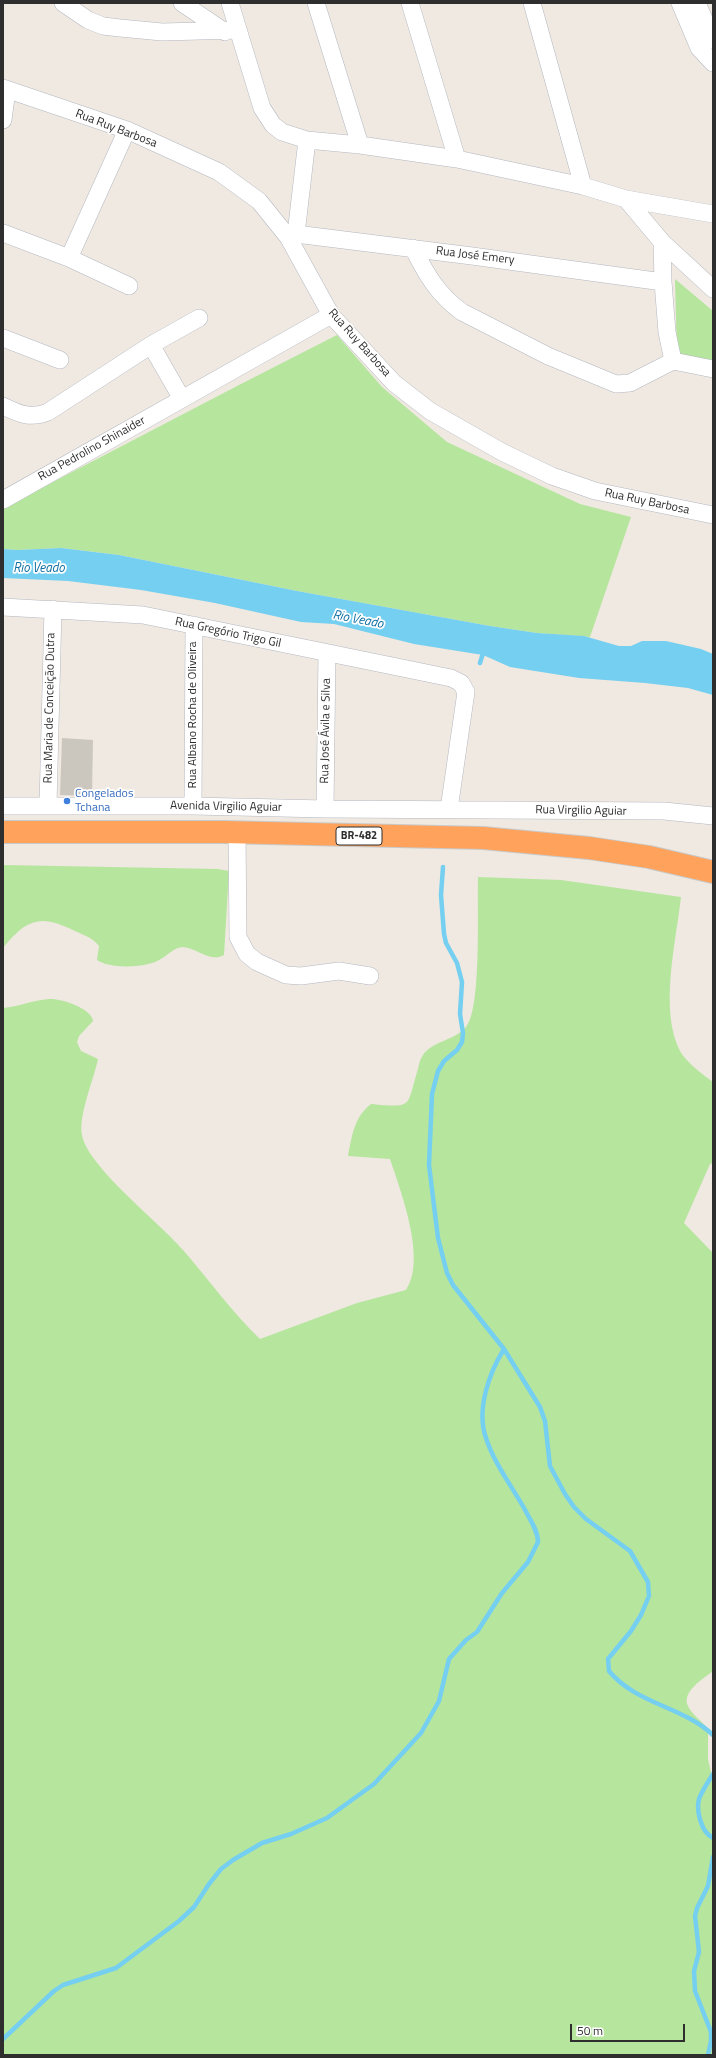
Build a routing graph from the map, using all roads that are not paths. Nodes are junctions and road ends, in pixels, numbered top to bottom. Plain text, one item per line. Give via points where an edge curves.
1 (63, 3) edge
2 (182, 3) edge
3 (230, 3) edge
4 (316, 3) edge
5 (410, 3) edge
6 (532, 3) edge
7 (680, 3) edge
8 (697, 3) edge
9 (231, 31) junction
10 (713, 40) edge
11 (713, 64) edge
12 (5, 89) edge
13 (3, 120) edge
14 (127, 130) junction
15 (307, 140) junction
16 (360, 145) junction
17 (457, 159) junction
18 (584, 186) junction
19 (626, 199) junction
20 (713, 214) edge
21 (3, 232) edge
22 (292, 236) junction
23 (662, 242) junction
24 (414, 248) junction
25 (69, 258) junction
26 (663, 282) junction
27 (129, 286) dead end
28 (713, 289) edge
29 (331, 315) junction
30 (199, 318) dead end
31 (3, 338) edge
32 (151, 345) junction
33 (60, 360) dead end
34 (673, 361) junction
35 (713, 369) edge
36 (182, 399) junction
37 (3, 406) edge
38 (3, 500) edge
39 (713, 515) edge
40 (3, 607) edge
41 (53, 609) junction
42 (194, 625) junction
43 (327, 653) junction
44 (3, 806) edge
45 (48, 806) junction
46 (193, 806) junction
47 (325, 809) junction
48 (449, 809) junction
49 (713, 816) edge
50 (3, 832) edge
51 (237, 832) junction
52 (713, 872) edge
53 (370, 976) dead end

1 - 9 street via 88,20 103,26 162,32
2 - 9 street
3 - 9 street
4 - 16 street
5 - 17 street
6 - 18 street
7 - 11 street via 699,48
8 - 10 street
9 - 15 street via 262,108 272,125 282,132
12 - 13 street
12 - 14 street, Rua Ruy Barbosa
14 - 22 street, Rua Ruy Barbosa via 219,172 259,201
14 - 25 street
15 - 16 street
15 - 22 street
16 - 17 street
17 - 18 street
18 - 19 street
19 - 20 street
19 - 23 street
21 - 25 street
22 - 24 street, Rua José Emery
22 - 29 street, Rua Ruy Barbosa
23 - 26 street
23 - 28 street
24 - 26 street, Rua José Emery
24 - 34 street via 434,286 452,305 548,356 624,385
25 - 27 street
26 - 34 street via 667,332
29 - 36 street, Rua Pedrolino Shinaider
29 - 39 street, Rua Ruy Barbosa via 411,398 502,452 552,476 595,491
30 - 32 street
31 - 33 street
32 - 36 street
32 - 37 street via 48,412 33,416 24,415
34 - 35 street
36 - 38 street, Rua Pedrolino Shinaider
40 - 41 street, Rua Gregório Trigo Gil
41 - 42 street, Rua Gregório Trigo Gil via 143,615
41 - 45 street, Rua Maria de Conceição Dutra
42 - 43 street, Rua Gregório Trigo Gil
42 - 46 street, Rua Albano Rocha de Oliveira
43 - 47 street, Rua José Ávila e Silva
43 - 48 street, Rua Gregório Trigo Gil via 451,678 460,684 466,692
44 - 45 street, Avenida Virgilio Aguiar
45 - 46 street, Avenida Virgilio Aguiar
46 - 47 street, Avenida Virgilio Aguiar
47 - 48 street, Avenida Virgilio Aguiar
48 - 49 street, Rua Virgilio Aguiar via 664,811
50 - 51 highway, BR-482
51 - 52 highway, BR-482 via 483,838 589,848 649,857
51 - 53 street via 238,937 247,954 257,962 286,974 301,976 339,971

